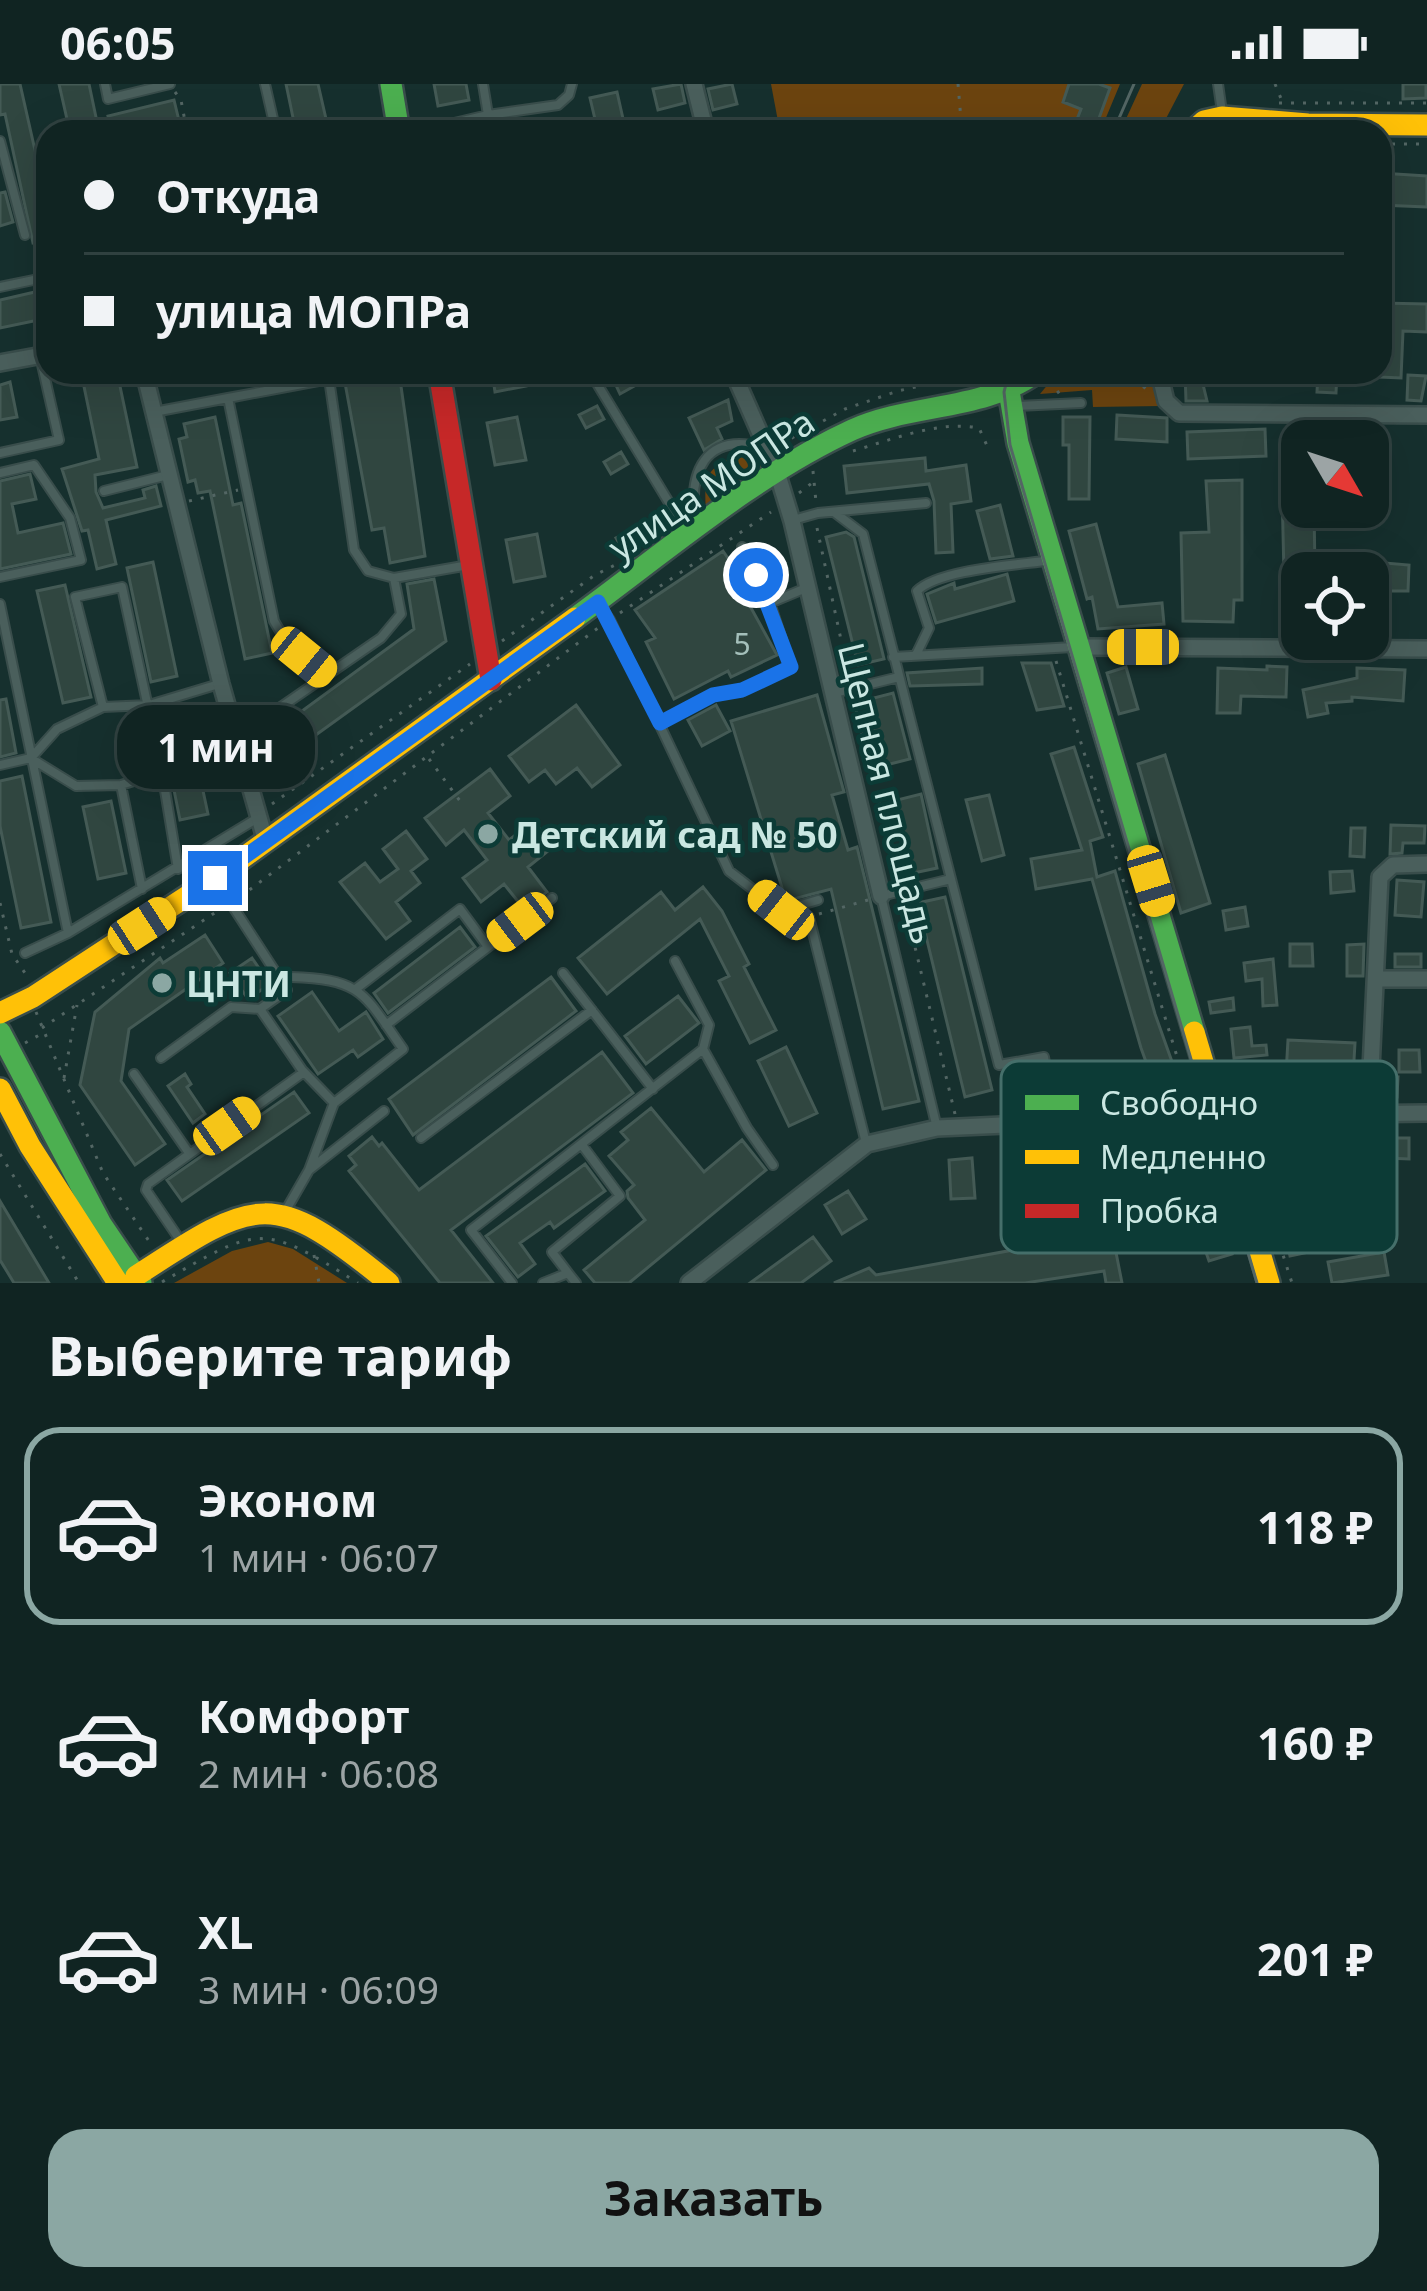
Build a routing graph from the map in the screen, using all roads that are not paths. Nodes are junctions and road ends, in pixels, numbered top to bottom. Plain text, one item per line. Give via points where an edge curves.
1 (105, 84) edge
2 (265, 84) edge
3 (391, 84) edge
4 (483, 84) edge
5 (572, 84) edge
6 (694, 84) edge
7 (1218, 84) edge
8 (171, 85) edge
9 (488, 115) junction
10 (1222, 117) junction
11 (273, 120) edge
12 (397, 120) edge
13 (467, 120) edge
14 (703, 120) edge
15 (1211, 120) edge
16 (1261, 120) edge
17 (1392, 124) edge
18 (1427, 125) edge
19 (0, 141) edge
20 (25, 235) dead end
21 (36, 280) edge
22 (0, 287) edge
23 (36, 357) edge
24 (0, 364) edge
25 (49, 384) edge
26 (147, 384) edge
27 (289, 384) edge
28 (329, 384) edge
29 (442, 384) edge
30 (598, 384) edge
31 (738, 384) edge
32 (1024, 384) edge
33 (1162, 384) edge
34 (228, 398) junction
35 (1009, 399) junction
36 (1081, 403) dead end
37 (154, 412) junction
38 (1427, 415) edge
39 (0, 453) edge
40 (771, 457) junction
41 (0, 473) edge
42 (170, 475) junction
43 (104, 491) dead end
44 (926, 503) dead end
45 (834, 512) junction
46 (792, 520) junction
47 (693, 525) junction
48 (742, 548) dead end
49 (1053, 560) junction
50 (471, 564) junction
51 (0, 577) edge
52 (394, 578) junction
53 (807, 588) junction
54 (770, 603) junction
55 (0, 604) edge
56 (604, 611) junction
57 (1081, 646) junction
58 (1427, 649) edge
59 (916, 656) junction
60 (893, 657) junction
61 (327, 676) junction
62 (899, 677) junction
63 (491, 680) junction
64 (220, 684) junction
65 (842, 691) junction
66 (149, 705) junction
67 (103, 707) junction
68 (660, 723) junction
69 (235, 739) junction
70 (31, 758) junction
71 (0, 765) edge
72 (162, 772) junction
73 (121, 785) junction
74 (257, 816) junction
75 (266, 842) junction
76 (1427, 864) edge
77 (178, 868) junction
78 (215, 878) junction
79 (951, 879) junction
80 (142, 890) junction
81 (881, 896) junction
82 (552, 898) dead end
83 (818, 900) dead end
84 (809, 917) road end
85 (68, 933) junction
86 (488, 946) junction
87 (25, 953) dead end
88 (675, 961) dead end
89 (563, 973) dead end
90 (291, 977) dead end
91 (1377, 979) junction
92 (1427, 979) edge
93 (357, 988) junction
94 (260, 1009) junction
95 (592, 1010) junction
96 (0, 1013) edge
97 (386, 1024) junction
98 (0, 1032) edge
99 (704, 1049) junction
100 (160, 1058) dead end
101 (1213, 1061) edge
102 (1372, 1061) edge
103 (1001, 1065) edge
104 (304, 1072) junction
105 (134, 1074) dead end
106 (0, 1088) edge
107 (652, 1089) junction
108 (334, 1103) junction
109 (384, 1111) dead end
110 (1397, 1112) edge
111 (1427, 1113) edge
112 (1001, 1125) edge
113 (938, 1128) junction
114 (421, 1138) dead end
115 (581, 1144) junction
116 (867, 1144) junction
117 (189, 1153) junction
118 (773, 1165) dead end
119 (308, 1170) junction
120 (285, 1211) junction
121 (184, 1245) junction
122 (1262, 1253) edge
123 (568, 1273) junction
124 (132, 1281) edge
125 (389, 1283) edge
126 (512, 1283) edge
127 (543, 1283) edge
128 (577, 1283) edge
129 (688, 1283) edge
130 (1269, 1283) edge

1 - 8 lane via 108,99
2 - 11 lane
3 - 12 street
4 - 9 lane
5 - 9 lane via 558,106
6 - 14 street
7 - 10 lane
9 - 13 lane
10 - 15 street
10 - 16 street
17 - 18 street
19 - 20 lane
21 - 22 lane
23 - 24 street
25 - 39 lane via 59,440
26 - 37 street
27 - 34 lane
28 - 52 lane via 354,550 368,571
29 - 50 street
30 - 47 lane
31 - 40 street, Щепная площадь
32 - 35 street
33 - 38 street via 1179,413
34 - 37 lane
34 - 61 lane via 278,629
35 - 36 lane
35 - 40 street, улица МОПРа via 901,411
35 - 49 street
37 - 42 street
40 - 46 street, Щепная площадь
40 - 47 street, улица МОПРа
40 - 47 lane via 746,442 709,454 694,484
41 - 51 lane via 34,465 70,518 81,560
42 - 43 lane
42 - 64 street
44 - 45 lane
45 - 46 lane
45 - 60 lane via 863,534
46 - 53 street, Щепная площадь
47 - 56 street, улица МОПРа
48 - 54 lane
49 - 57 street
49 - 59 lane via 922,584 917,591 929,628
50 - 52 lane
50 - 63 street
52 - 61 lane via 394,626
53 - 54 lane
53 - 65 street, Щепная площадь
54 - 68 lane via 791,667
55 - 70 lane
56 - 63 street, улица МОПРа
56 - 68 lane
57 - 58 street
57 - 59 lane
57 - 101 street
59 - 60 lane
60 - 62 lane
61 - 69 lane
62 - 65 lane
62 - 79 lane
63 - 75 street, улица МОПРа
64 - 66 lane
64 - 69 street
65 - 81 street, Щепная площадь
66 - 67 lane
66 - 67 lane via 122,587 75,597
66 - 72 lane
67 - 70 lane via 57,729
68 - 83 lane via 729,871 781,910
69 - 74 street
70 - 71 lane
70 - 73 lane via 76,786
70 - 85 lane
72 - 73 lane
72 - 77 lane
73 - 80 lane
74 - 75 street
74 - 77 lane
75 - 78 street, улица МОПРа
76 - 91 street via 1393,866 1380,877
77 - 80 lane
78 - 94 lane via 286,990
78 - 96 street, улица МОПРа
79 - 81 lane
79 - 103 lane
80 - 85 lane
81 - 113 lane, Щепная площадь
82 - 86 lane
84 - 116 lane
85 - 87 lane
86 - 93 lane via 460,909
86 - 97 lane
88 - 99 lane via 709,1024
89 - 95 lane
90 - 93 lane
91 - 92 street
91 - 102 street
93 - 97 lane
94 - 100 lane via 231,1007
94 - 104 lane
95 - 107 lane
95 - 114 lane
97 - 108 lane via 403,1049
98 - 124 street
99 - 107 lane
99 - 118 lane
104 - 108 lane
104 - 117 lane
105 - 117 lane
106 - 124 street via 30,1146
107 - 115 lane
108 - 119 lane
109 - 119 lane
110 - 111 street
112 - 113 street
113 - 116 street
115 - 123 lane via 620,1196 551,1252
115 - 126 lane via 471,1230
116 - 129 street
117 - 121 lane via 146,1190
119 - 120 lane
120 - 121 street via 238,1215
120 - 125 street
121 - 124 street
122 - 130 street
123 - 127 lane
123 - 128 lane

